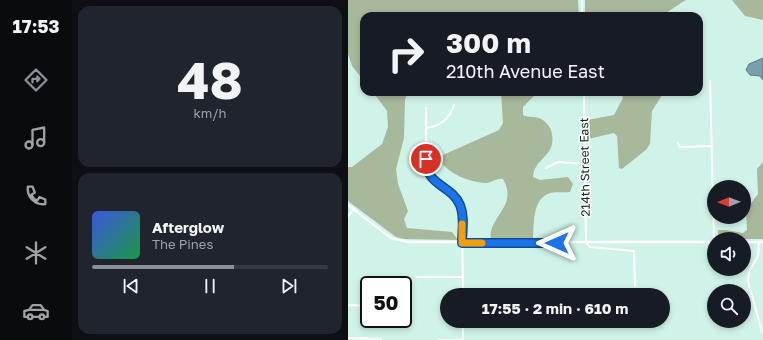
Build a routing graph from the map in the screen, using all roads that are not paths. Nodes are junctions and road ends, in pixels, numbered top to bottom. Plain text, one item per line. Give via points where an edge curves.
1 (582, 0) edge
2 (582, 12) edge
3 (710, 81) dead end
4 (584, 96) edge
5 (454, 104) dead end
6 (426, 108) dead end
7 (426, 128) junction
8 (678, 143) dead end
9 (712, 146) junction
10 (585, 164) junction
11 (546, 168) dead end
12 (713, 180) edge
13 (348, 205) edge
14 (354, 209) junction
15 (348, 216) edge
16 (707, 242) edge
17 (751, 242) edge
18 (759, 242) junction
19 (763, 242) edge
20 (462, 243) junction
21 (586, 243) junction
22 (417, 277) dead end
23 (462, 277) junction
24 (635, 286) dead end
25 (463, 288) edge
26 (348, 305) edge
27 (360, 306) edge
28 (463, 328) edge
29 (762, 332) dead end
30 (348, 338) edge
31 (382, 339) dead end
32 (438, 340) edge
33 (463, 340) edge

1 - 2 street
3 - 9 street
4 - 10 street, 214th Street East
5 - 7 street via 443,122
6 - 7 street
7 - 20 street via 427,169 435,182 450,192 459,204 463,218
8 - 9 street via 680,147
9 - 12 street
10 - 11 street via 558,162
10 - 21 street, 214th Street East
13 - 14 main road
14 - 15 street
14 - 20 main road via 398,241
16 - 21 main road
17 - 18 main road
18 - 19 main road
18 - 29 street via 758,256 749,272 748,281
20 - 21 main road
20 - 23 street
21 - 24 street via 590,247 634,251
22 - 23 street
23 - 25 street
26 - 27 street
28 - 33 street
30 - 31 street
32 - 33 street

